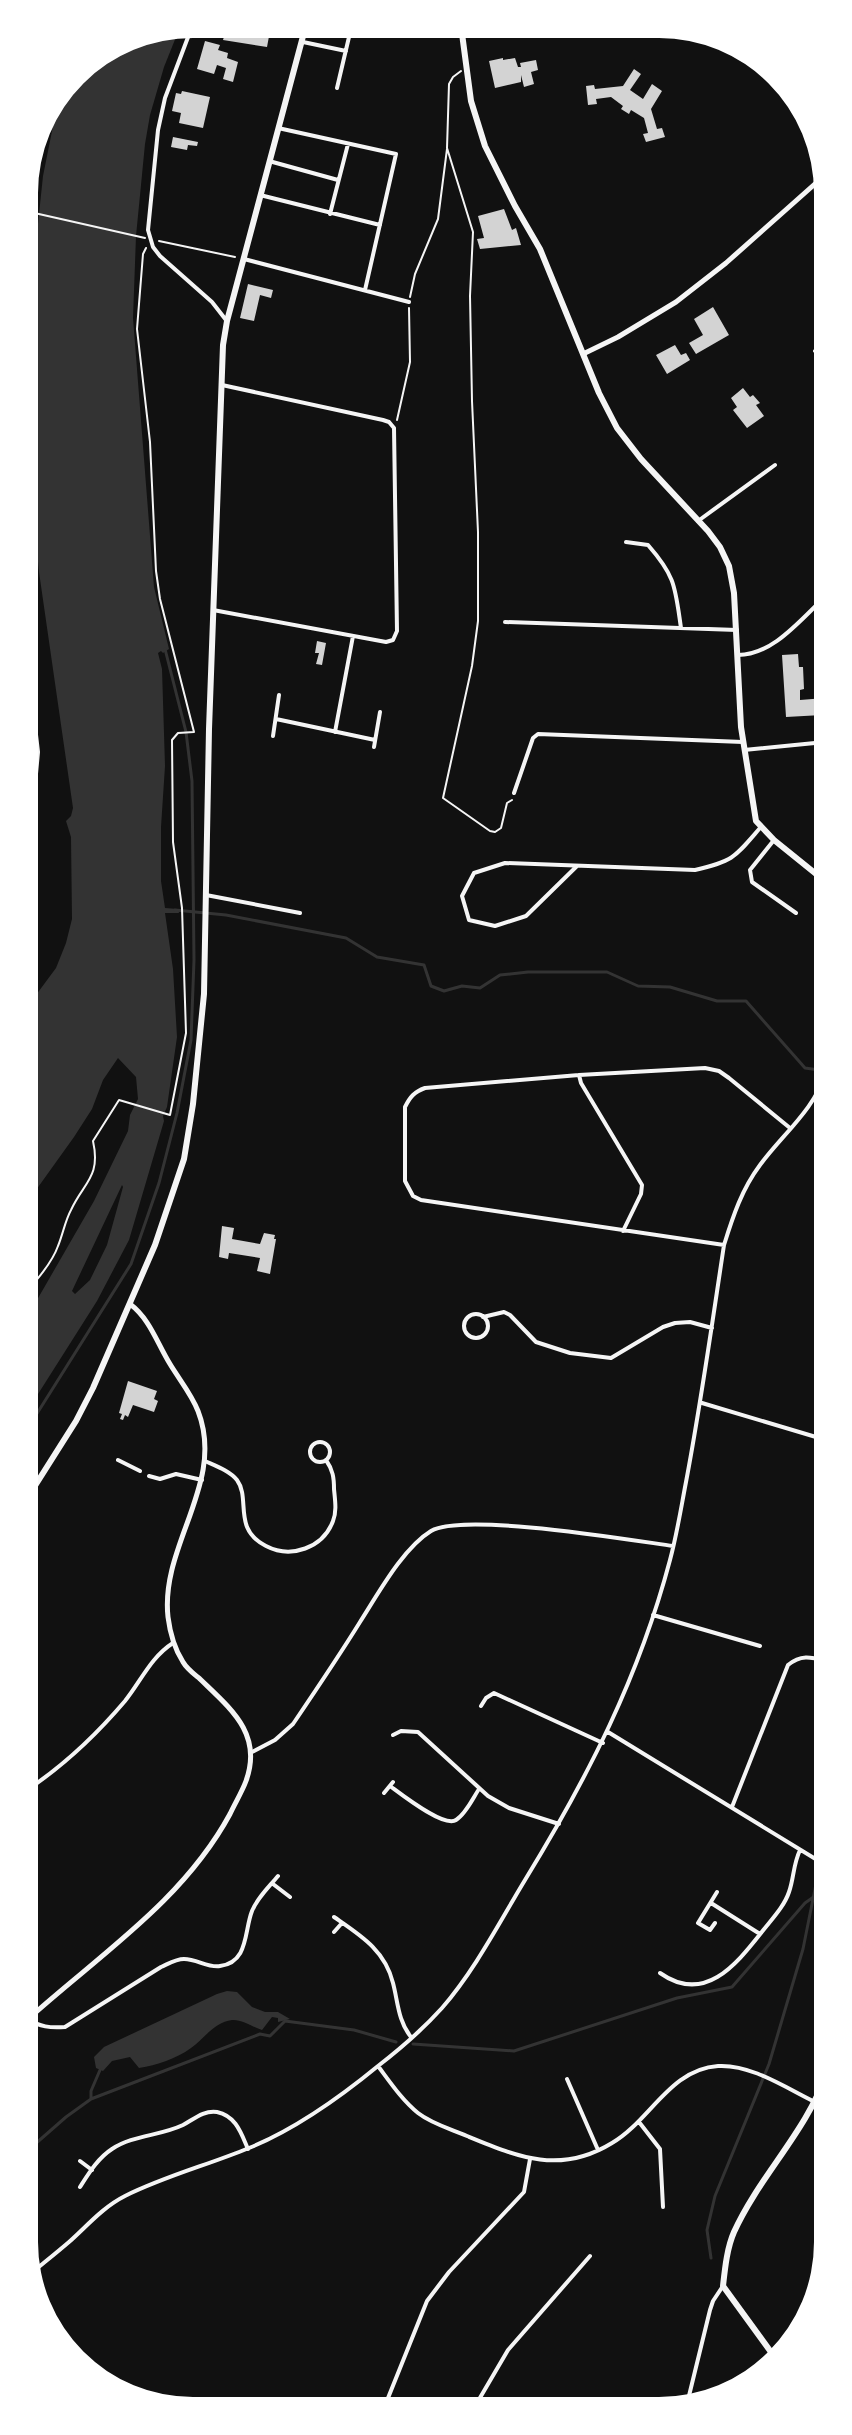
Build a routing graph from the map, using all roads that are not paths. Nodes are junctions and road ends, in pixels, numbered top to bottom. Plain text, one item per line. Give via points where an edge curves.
1 (188, 38) edge
2 (304, 38) edge
3 (349, 38) edge
4 (462, 38) edge
5 (303, 42) junction
6 (346, 51) junction
7 (337, 88) dead end
8 (278, 128) junction
9 (348, 144) junction
10 (269, 161) junction
11 (338, 180) junction
12 (814, 185) edge
13 (260, 195) junction
14 (330, 214) junction
15 (380, 225) junction
16 (244, 259) junction
17 (365, 290) junction
18 (409, 302) road end
19 (227, 321) junction
20 (582, 354) junction
21 (222, 385) junction
22 (775, 465) dead end
23 (698, 521) junction
24 (626, 542) dead end
25 (814, 607) edge
26 (213, 610) junction
27 (505, 622) dead end
28 (681, 628) junction
29 (737, 630) junction
30 (353, 636) junction
31 (738, 655) junction
32 (279, 695) dead end
33 (380, 712) dead end
34 (276, 719) junction
35 (335, 732) junction
36 (273, 736) dead end
37 (375, 740) junction
38 (814, 743) edge
39 (744, 746) junction
40 (374, 747) dead end
41 (514, 793) road end
42 (760, 828) junction
43 (774, 840) junction
44 (577, 866) junction
45 (814, 872) edge
46 (206, 895) junction
47 (300, 913) dead end
48 (796, 913) dead end
49 (579, 1075) junction
50 (814, 1096) edge
51 (790, 1128) junction
52 (623, 1231) junction
53 (724, 1245) junction
54 (130, 1304) junction
55 (483, 1317) junction
56 (712, 1328) junction
57 (702, 1403) junction
58 (814, 1436) edge
59 (118, 1460) dead end
60 (326, 1460) junction
61 (205, 1461) junction
62 (140, 1471) dead end
63 (149, 1476) dead end
64 (202, 1480) junction
65 (38, 1481) edge
66 (673, 1546) junction
67 (653, 1615) junction
68 (173, 1643) junction
69 (760, 1646) dead end
70 (814, 1658) edge
71 (481, 1706) dead end
72 (608, 1732) junction
73 (393, 1735) dead end
74 (603, 1743) junction
75 (252, 1752) junction
76 (38, 1783) edge
77 (479, 1789) junction
78 (384, 1793) dead end
79 (732, 1807) junction
80 (559, 1824) junction
81 (800, 1850) junction
82 (814, 1858) edge
83 (278, 1876) dead end
84 (272, 1884) junction
85 (717, 1892) dead end
86 (290, 1897) dead end
87 (711, 1903) junction
88 (334, 1917) dead end
89 (342, 1923) junction
90 (715, 1923) dead end
91 (334, 1932) dead end
92 (760, 1934) junction
93 (660, 1973) dead end
94 (38, 2011) edge
95 (38, 2025) edge
96 (411, 2037) junction
97 (378, 2066) junction
98 (567, 2079) dead end
99 (814, 2102) edge
100 (814, 2104) edge
101 (639, 2122) junction
102 (248, 2149) junction
103 (598, 2150) junction
104 (530, 2159) junction
105 (80, 2161) dead end
106 (92, 2170) junction
107 (80, 2187) dead end
108 (654, 2195) dead end
109 (663, 2195) junction
110 (663, 2207) dead end
111 (590, 2256) dead end
112 (583, 2264) junction
113 (40, 2266) edge
114 (589, 2269) dead end
115 (723, 2286) junction
116 (769, 2350) edge
117 (689, 2394) edge
118 (388, 2397) edge
119 (480, 2397) edge

1 - 19 street via 158,130 149,239
2 - 5 main road
3 - 6 street
4 - 20 main road via 471,101 485,146 540,249
5 - 6 street
5 - 8 main road
6 - 7 street
8 - 9 street
8 - 10 main road
9 - 11 street
9 - 15 street via 396,154
10 - 11 street
10 - 13 main road
11 - 14 street
12 - 20 street via 676,302
13 - 14 street
13 - 16 main road
14 - 15 street
15 - 17 street
16 - 17 street
16 - 19 main road
17 - 18 street
19 - 21 main road
20 - 23 main road via 617,428
21 - 26 main road
21 - 30 street via 383,420 394,428 397,631 386,642
22 - 23 street
23 - 29 main road via 729,566
24 - 28 street via 648,545 664,563 674,581
25 - 31 street via 767,649
26 - 30 street
26 - 46 main road
27 - 28 street
28 - 29 street
29 - 31 main road
30 - 35 street
31 - 39 main road
32 - 34 street
33 - 37 street
34 - 35 street
34 - 36 street
35 - 37 street
37 - 40 street
38 - 39 street
39 - 41 street via 538,734
39 - 42 main road
42 - 43 main road
42 - 44 street via 723,864 695,870
43 - 45 main road
43 - 48 street via 750,870 752,882
44 - 44 street via 526,916 495,926 469,920 462,896 474,873 505,863
46 - 47 street
46 - 54 main road via 203,1007 184,1159
49 - 51 street via 719,1071
49 - 52 street via 642,1185
49 - 52 street via 416,1091 405,1107 405,1181 421,1200
50 - 51 street
51 - 53 street via 748,1182
52 - 53 street
53 - 56 street
54 - 61 street via 145,1316 198,1409
54 - 65 main road via 76,1421
55 - 55 street via 467,1318 468,1335 486,1332
55 - 56 street via 504,1312 536,1342 611,1358 675,1323
56 - 57 street
57 - 58 street
57 - 66 street
59 - 62 street
60 - 60 street via 313,1460 313,1445 328,1446
60 - 61 street via 334,1474 333,1520 318,1542 292,1552 256,1539 243,1518 237,1479
61 - 64 street
63 - 64 street via 176,1474
64 - 68 street via 171,1571 168,1615
66 - 67 street
66 - 75 street via 471,1523 433,1529 385,1582 293,1724
67 - 69 street
67 - 72 street
68 - 75 street via 184,1665 232,1709
68 - 76 street via 87,1741
70 - 79 street via 804,1656 788,1665
71 - 74 street via 494,1693
72 - 74 street
72 - 79 street
73 - 77 street via 409,1730 425,1737
74 - 80 street
75 - 94 street via 246,1784 195,1867 151,1915
77 - 78 street via 450,1822 391,1784
77 - 80 street via 509,1808
79 - 81 street
80 - 96 street via 462,1981
81 - 82 street
81 - 92 street via 788,1896
83 - 84 street
84 - 86 street
84 - 95 street via 253,1910 244,1947 231,1962 220,1966 174,1961 65,2027
85 - 87 street
87 - 90 street via 698,1923 710,1930
87 - 92 street
88 - 89 street
89 - 91 street
89 - 96 street via 380,1954
92 - 93 street via 720,1976 682,1985
96 - 97 street
97 - 102 street via 312,2115
97 - 104 street via 425,2118
98 - 103 street
99 - 101 street via 756,2074 718,2066 683,2078
100 - 115 main road via 733,2234
101 - 103 street
101 - 109 street via 660,2149
102 - 106 street via 229,2117 209,2112 112,2149
102 - 113 street via 124,2196
103 - 104 street via 565,2160
104 - 118 street via 524,2192 427,2301
105 - 106 street
106 - 107 street
108 - 109 street
109 - 110 street
111 - 112 street
112 - 114 street
112 - 119 street via 508,2350
115 - 116 main road
115 - 117 street via 710,2310

